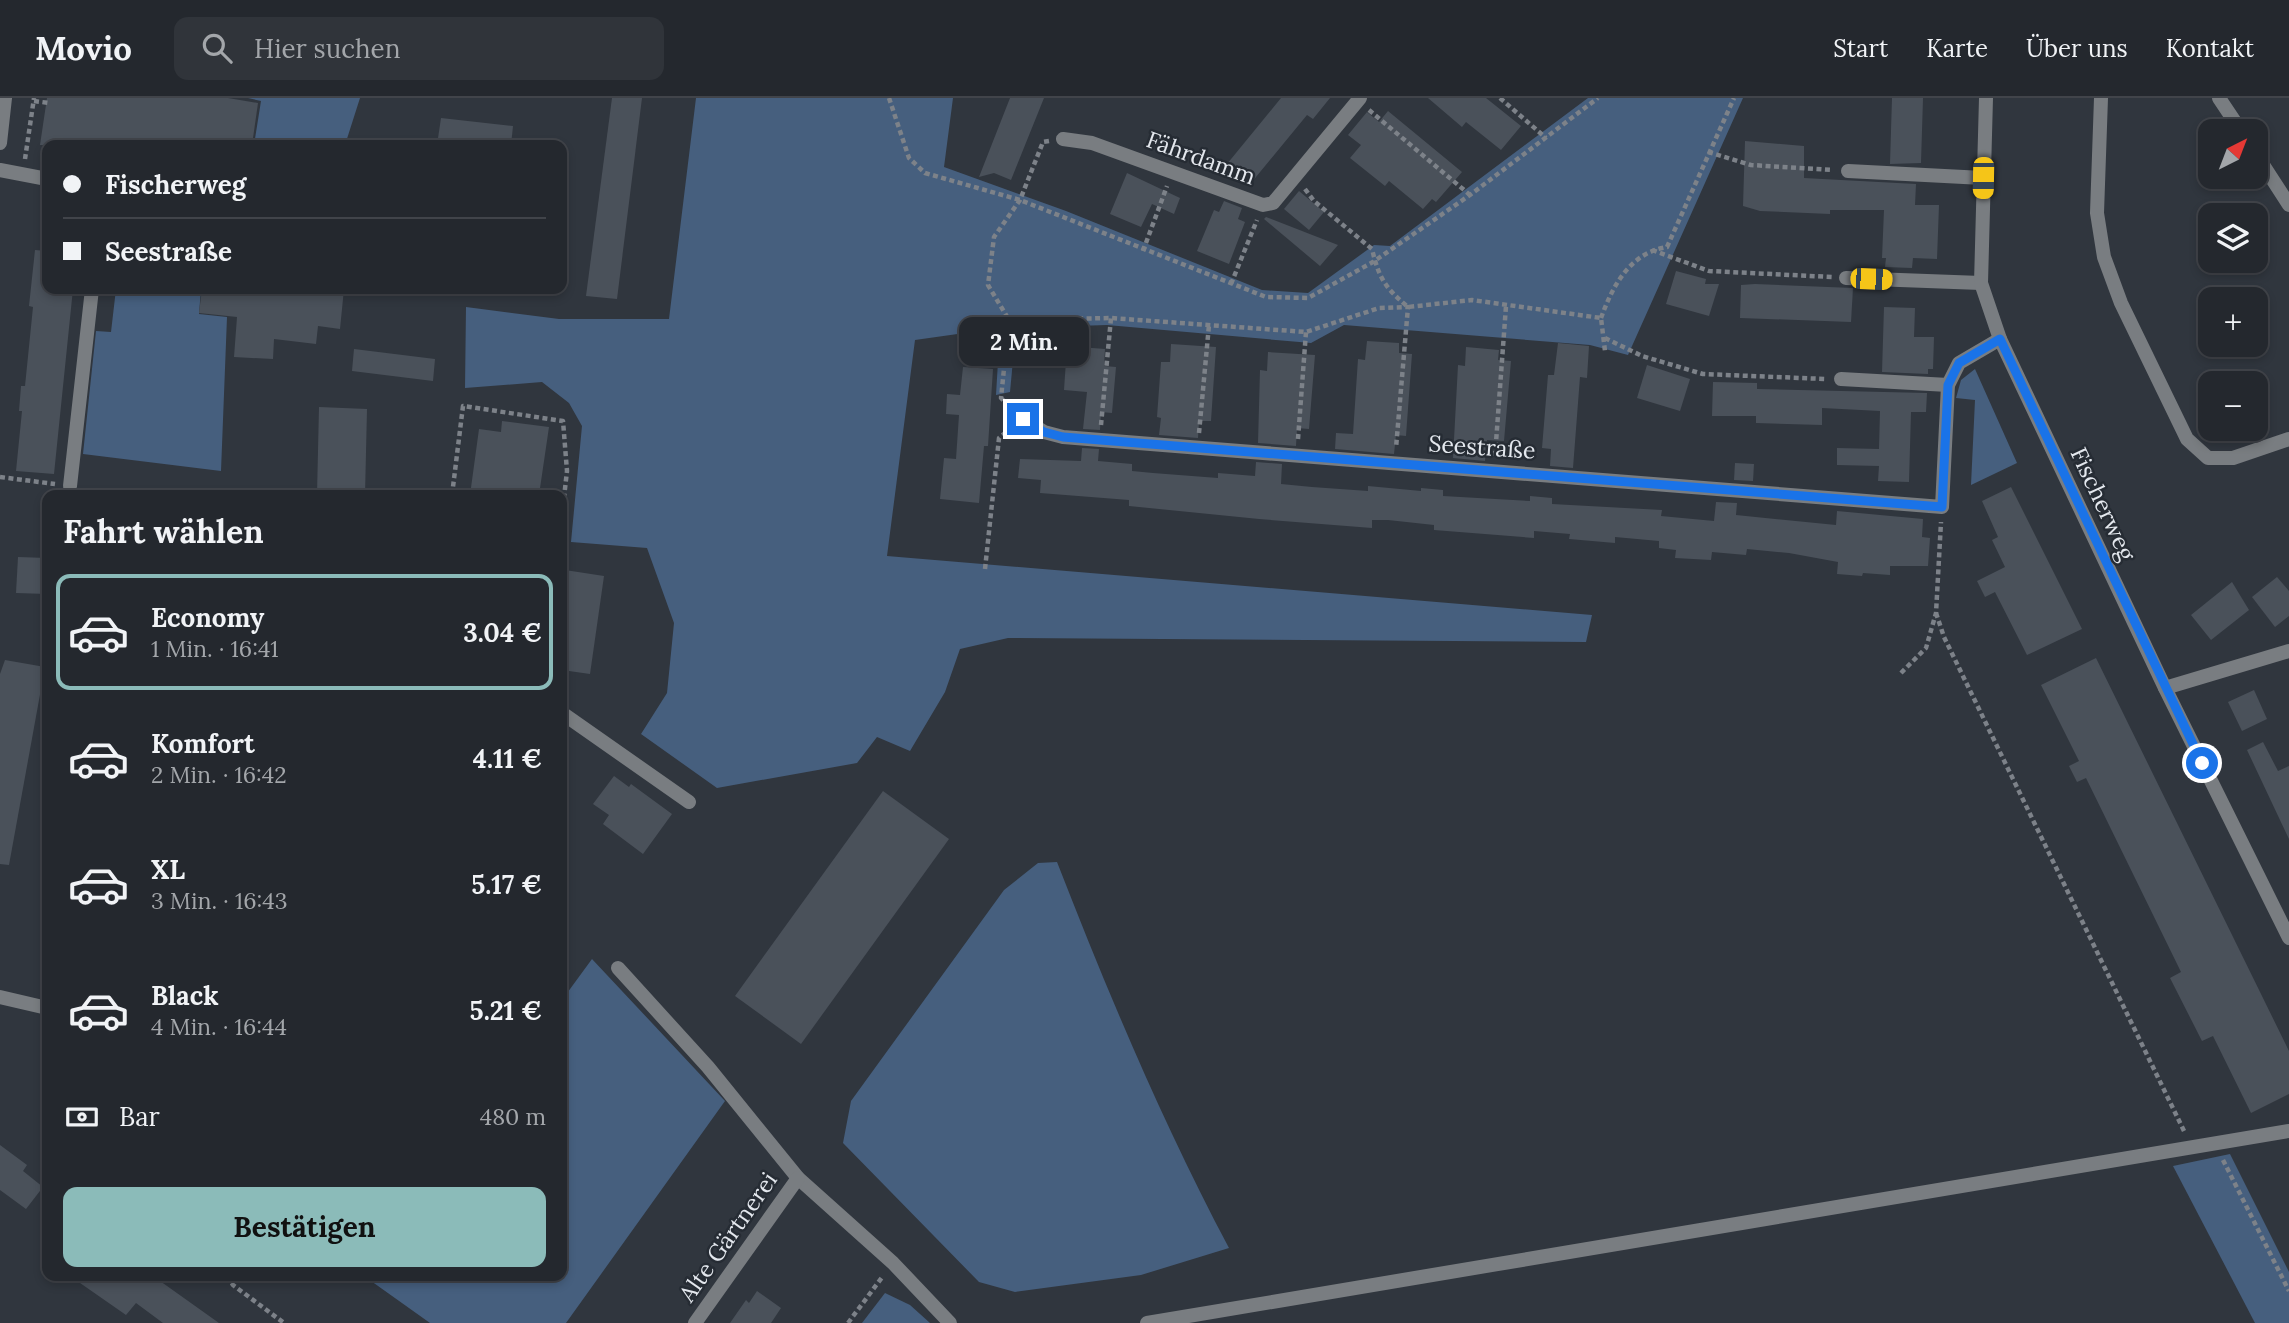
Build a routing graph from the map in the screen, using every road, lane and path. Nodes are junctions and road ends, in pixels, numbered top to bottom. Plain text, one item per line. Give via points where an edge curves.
1 (5, 98) edge
2 (889, 98) edge
3 (1500, 98) edge
4 (1598, 98) edge
5 (1734, 98) edge
6 (1986, 98) edge
7 (2101, 98) edge
8 (2219, 98) edge
9 (34, 99) edge
10 (1359, 99) edge
11 (49, 103) dead end
12 (2233, 119) edge
13 (1546, 138) junction
14 (1063, 139) joint
15 (0, 143) edge
16 (1708, 152) junction
17 (0, 170) edge
18 (1172, 171) junction
19 (1847, 171) joint
20 (2268, 173) edge
21 (23, 175) junction
22 (42, 178) edge
23 (1983, 178) junction
24 (1293, 179) junction
25 (1470, 195) junction
26 (1020, 200) junction
27 (1263, 205) junction
28 (2289, 205) edge
29 (1651, 250) junction
30 (1143, 251) junction
31 (1373, 262) junction
32 (1846, 278) joint
33 (1982, 283) junction
34 (1231, 284) junction
35 (91, 294) edge
36 (1506, 306) junction
37 (1408, 307) junction
38 (1111, 318) junction
39 (1601, 318) junction
40 (1009, 320) junction
41 (1209, 326) junction
42 (1306, 331) junction
43 (1605, 338) junction
44 (2000, 339) junction
45 (1605, 351) dead end
46 (1841, 380) joint
47 (1948, 385) junction
48 (1023, 419) junction
49 (2289, 439) edge
50 (1100, 440) junction
51 (1198, 447) junction
52 (1297, 455) junction
53 (1395, 463) junction
54 (1493, 471) junction
55 (0, 477) edge
56 (70, 486) joint
57 (453, 490) edge
58 (565, 490) edge
59 (1942, 507) junction
60 (985, 569) dead end
61 (1936, 613) junction
62 (2289, 651) edge
63 (1902, 673) dead end
64 (2165, 688) junction
65 (567, 717) edge
66 (689, 802) dead end
67 (2289, 938) edge
68 (618, 968) dead end
69 (0, 997) edge
70 (42, 1007) edge
71 (2289, 1131) edge
72 (2214, 1143) junction
73 (2192, 1147) junction
74 (798, 1178) junction
75 (893, 1263) junction
76 (231, 1281) edge
77 (2289, 1291) edge
78 (284, 1323) edge
79 (695, 1323) edge
80 (848, 1323) edge
81 (950, 1323) edge
82 (1147, 1323) edge

1 - 15 street
2 - 26 path via 916,167
3 - 13 path
4 - 13 path
5 - 16 path
6 - 23 street, Fischerweg
7 - 49 street via 2097,213 2104,257 2120,303 2187,439 2208,458 2233,458
8 - 12 street
9 - 11 path
9 - 21 path
10 - 24 street, Fährdamm
10 - 25 path
13 - 25 path
14 - 18 street, Fährdamm via 1092,143
14 - 26 path via 1043,142
16 - 19 path via 1751,165
16 - 29 path via 1667,247
17 - 21 street
18 - 27 street, Fährdamm
18 - 30 path
19 - 23 street
20 - 28 street
21 - 22 street
23 - 33 street, Fischerweg
24 - 27 street, Fährdamm via 1273,203
24 - 31 path via 1372,249
25 - 31 path
26 - 30 path
26 - 40 path via 994,237 988,285
27 - 34 path
29 - 32 path via 1709,271
29 - 39 path via 1624,271
30 - 34 path
31 - 34 path via 1308,299 1266,297
31 - 37 path via 1388,290
32 - 33 street
33 - 44 street, Fischerweg
35 - 56 street
36 - 37 path via 1472,300
36 - 39 path
36 - 54 path
37 - 42 path via 1379,308
37 - 53 path
38 - 40 path
38 - 41 path
38 - 50 path
39 - 43 path
40 - 48 path via 1001,398
41 - 42 path
41 - 51 path
42 - 52 path
43 - 45 path
43 - 46 path via 1642,356 1703,374
44 - 47 street via 1959,363
44 - 64 street, Fischerweg
46 - 47 street
47 - 59 street
48 - 50 street, Seestraße via 1044,432
48 - 60 path via 999,438
50 - 51 street, Seestraße
51 - 52 street, Seestraße
52 - 53 street, Seestraße
53 - 54 street, Seestraße
54 - 59 street, Seestraße
55 - 56 path
57 - 58 path via 463,406 563,421
59 - 61 path
61 - 63 path via 1926,648
61 - 73 path
62 - 64 street
64 - 67 street, Fischerweg
65 - 66 street
68 - 74 street via 708,1067
69 - 70 street
71 - 72 street
72 - 73 street
72 - 77 path
73 - 82 street
74 - 75 street
74 - 79 street, Alte Gärtnerei
75 - 80 path
75 - 81 street
76 - 78 path

